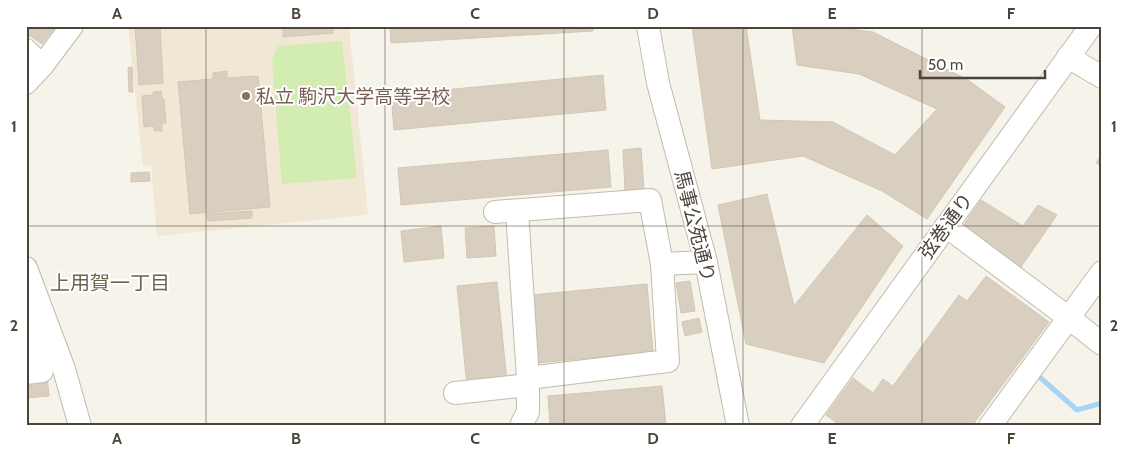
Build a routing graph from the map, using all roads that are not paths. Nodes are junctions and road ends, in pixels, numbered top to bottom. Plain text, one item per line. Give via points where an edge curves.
1 (72, 26) edge
2 (648, 26) edge
3 (1091, 26) edge
4 (26, 50) edge
5 (1068, 57) junction
6 (42, 66) junction
7 (1102, 77) edge
8 (26, 83) edge
9 (946, 226) junction
10 (706, 262) junction
11 (662, 264) junction
12 (26, 268) edge
13 (1102, 272) edge
14 (26, 311) edge
15 (1070, 318) junction
16 (1102, 344) edge
17 (26, 373) edge
18 (528, 382) junction
19 (455, 393) dead end
20 (522, 422) dead end
21 (808, 424) edge
22 (80, 426) edge
23 (738, 426) edge
24 (990, 426) edge

1 - 6 street
2 - 10 street, 馬事公苑通り via 658,83
3 - 5 street, 弦巻通り
4 - 6 street
5 - 7 street
5 - 9 street, 弦巻通り
6 - 8 street
9 - 15 street
9 - 21 street, 弦巻通り
10 - 11 street
10 - 23 street, 馬事公苑通り
11 - 18 street via 668,361
11 - 18 street via 650,200 506,211
12 - 22 street via 64,369
13 - 15 street
14 - 17 street via 42,371
15 - 16 street
15 - 24 street
18 - 19 street
18 - 20 street via 528,412

